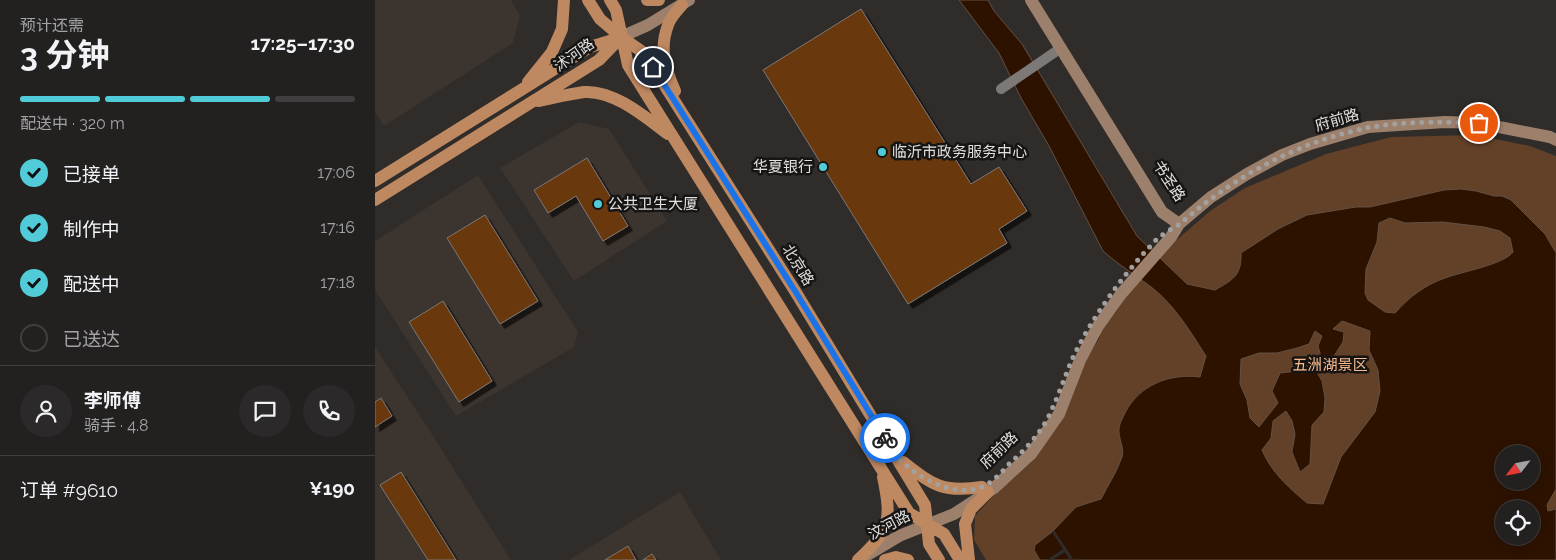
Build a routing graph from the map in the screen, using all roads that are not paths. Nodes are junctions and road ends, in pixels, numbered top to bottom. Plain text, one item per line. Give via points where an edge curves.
1 (564, 0) edge
2 (588, 0) edge
3 (610, 0) edge
4 (647, 0) edge
5 (659, 0) edge
6 (1031, 0) edge
7 (1039, 0) edge
8 (681, 2) edge
9 (621, 37) junction
10 (1061, 48) junction
11 (1004, 87) dead end
12 (522, 89) junction
13 (531, 103) junction
14 (689, 123) junction
15 (675, 140) junction
16 (1556, 140) edge
17 (1556, 145) edge
18 (375, 181) edge
19 (375, 200) edge
20 (1179, 224) junction
21 (897, 457) junction
22 (881, 468) junction
23 (985, 489) junction
24 (928, 524) junction
25 (859, 560) edge
26 (871, 560) edge
27 (885, 560) edge
28 (908, 560) edge
29 (939, 560) edge
30 (960, 560) edge
31 (969, 560) edge

1 - 12 main road via 562,29 552,52
2 - 9 main road, 北京路 via 600,19
3 - 9 main road
4 - 5 main road
6 - 10 street, 书圣路
7 - 20 street, 书圣路 via 1166,208
8 - 9 street via 647,25
8 - 14 main road via 668,23 664,61
9 - 12 main road, 沭河路 via 590,47
9 - 13 main road, 沭河路 via 599,60
9 - 14 main road, 北京路 via 644,53
9 - 15 main road via 628,65
10 - 11 street
10 - 20 street, 书圣路 via 1162,212
12 - 18 main road, 沭河路
13 - 15 main road via 585,92 604,95 635,108
13 - 19 main road, 沭河路
14 - 21 main road, 北京路
15 - 22 main road
16 - 20 street, 府前路 via 1479,123 1369,127 1282,155 1211,197
17 - 20 street, 府前路 via 1479,131 1370,135 1285,162 1251,180 1195,218
20 - 23 street, 府前路 via 1118,292 1081,360 1050,430 1010,475
21 - 23 main road via 928,481 946,488
21 - 24 main road, 北京路 via 925,505
22 - 24 main road via 909,513
22 - 25 main road via 887,498 887,522 877,542
23 - 24 street, 府前路 via 954,514
23 - 31 main road via 965,524
24 - 25 street, 汶河路 via 899,536
24 - 26 street, 汶河路 via 904,543
24 - 29 main road, 北京路 via 929,544
24 - 30 main road via 944,534
27 - 28 main road via 896,557

